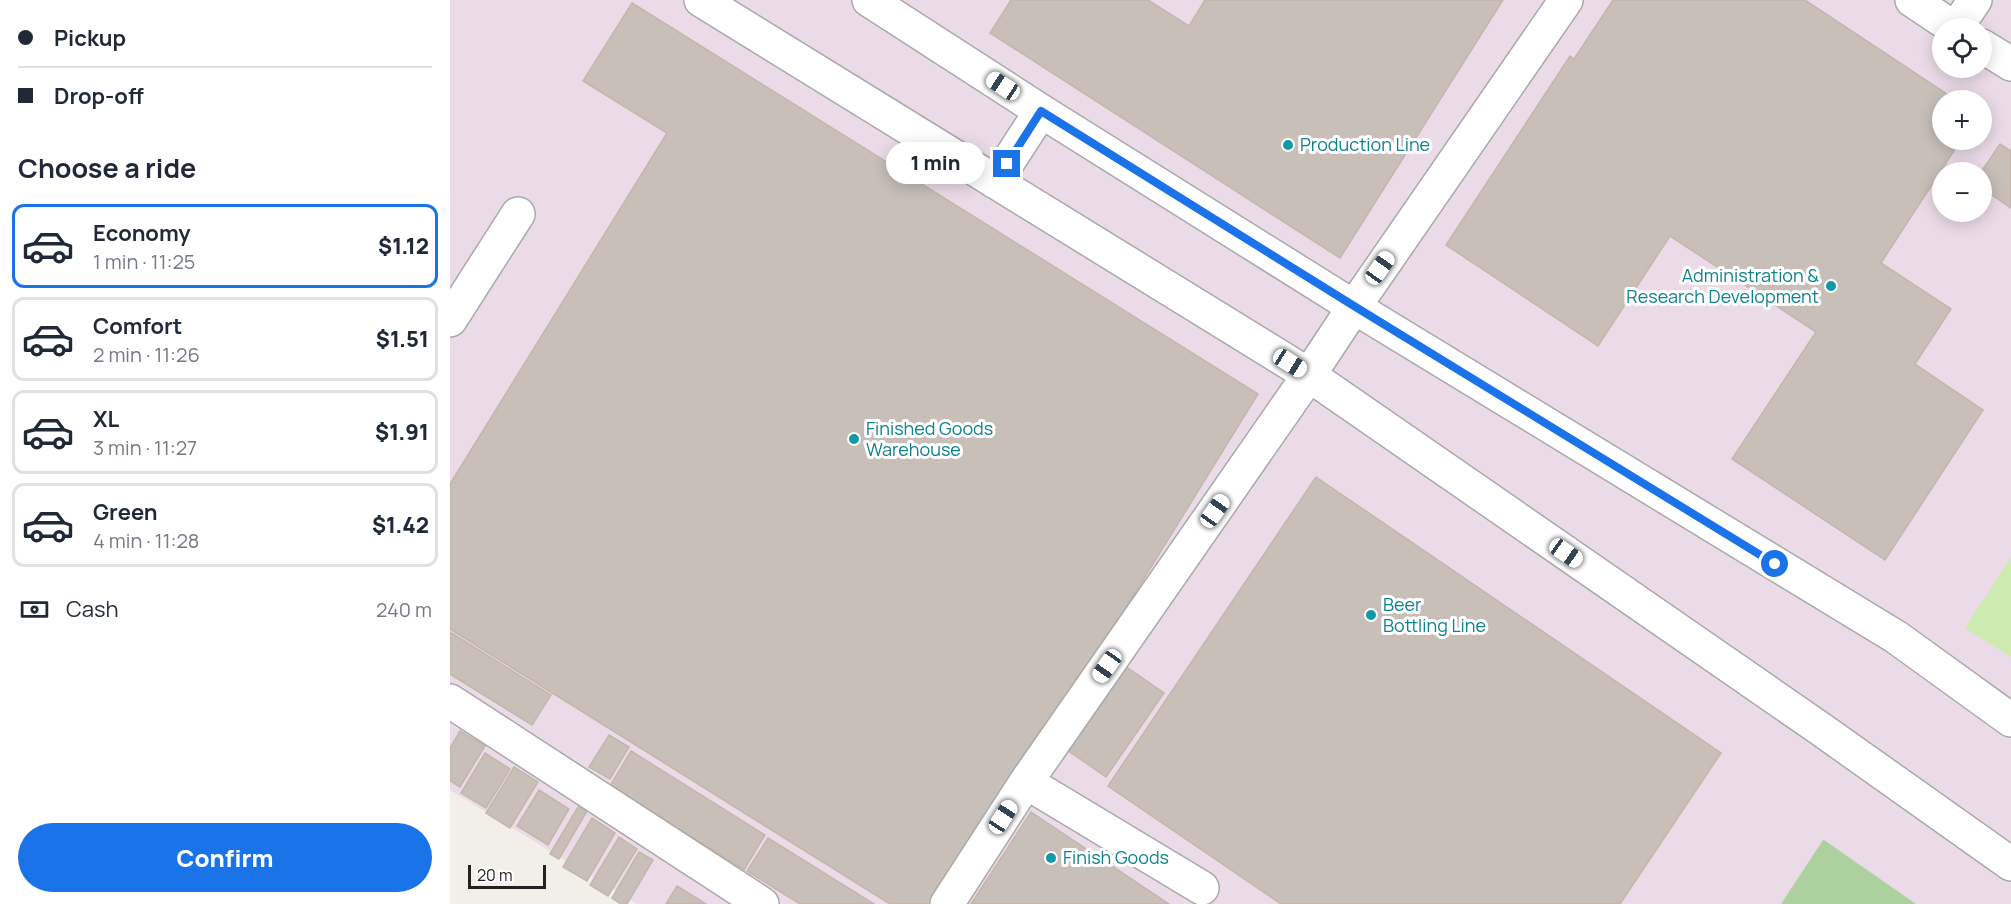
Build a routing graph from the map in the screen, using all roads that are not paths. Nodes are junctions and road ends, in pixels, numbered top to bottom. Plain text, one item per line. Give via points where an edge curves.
1 (701, 0) edge
2 (869, 0) edge
3 (1566, 0) edge
4 (1912, 0) edge
5 (1975, 0) edge
6 (1940, 18) edge
7 (1962, 18) edge
8 (1992, 52) edge
9 (2011, 64) edge
10 (1041, 111) junction
11 (995, 182) junction
12 (518, 214) dead end
13 (1354, 306) junction
14 (450, 320) edge
15 (1309, 375) junction
16 (450, 701) edge
17 (2011, 720) edge
18 (1026, 782) junction
19 (2011, 864) edge
20 (1202, 888) dead end
21 (762, 904) edge
22 (947, 904) edge

1 - 11 lane
2 - 10 lane
3 - 13 lane
4 - 6 lane
5 - 7 lane
8 - 9 lane
10 - 11 lane
10 - 13 lane
11 - 15 lane
12 - 14 lane
13 - 15 lane
13 - 17 lane via 1896,638
15 - 18 lane
15 - 19 lane
16 - 21 lane
18 - 20 lane
18 - 22 lane

